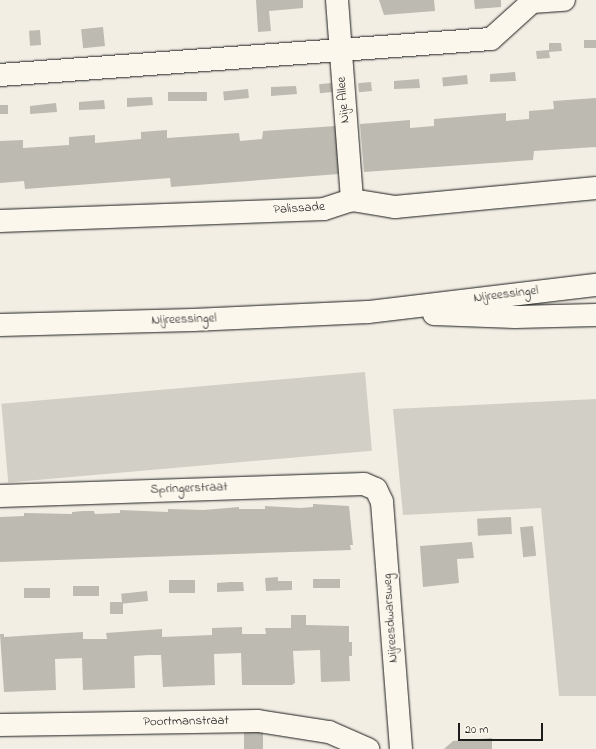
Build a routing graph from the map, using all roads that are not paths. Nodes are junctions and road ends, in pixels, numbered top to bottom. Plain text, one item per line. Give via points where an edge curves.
1 (337, 0) edge
2 (564, 0) edge
3 (340, 49) junction
4 (0, 74) edge
5 (596, 188) edge
6 (352, 200) junction
7 (0, 220) edge
8 (596, 285) edge
9 (368, 312) junction
10 (596, 315) edge
11 (0, 325) edge
12 (376, 489) joint
13 (0, 496) edge
14 (0, 725) edge
15 (368, 749) edge
16 (401, 749) edge

1 - 3 street, Nije Allee
2 - 3 street via 532,2 491,39
3 - 4 street
3 - 6 street, Nije Allee
5 - 6 street, Palissade via 395,206
6 - 7 street, Palissade via 324,209
8 - 9 street, Nijreessingel
9 - 10 street, Nijreessingel via 515,317
9 - 11 street, Nijreessingel
12 - 13 street, Springerstraat via 364,484
12 - 16 street, Nijreesdwarsweg via 382,502
14 - 15 street, Poortmanstraat via 258,721 329,732

